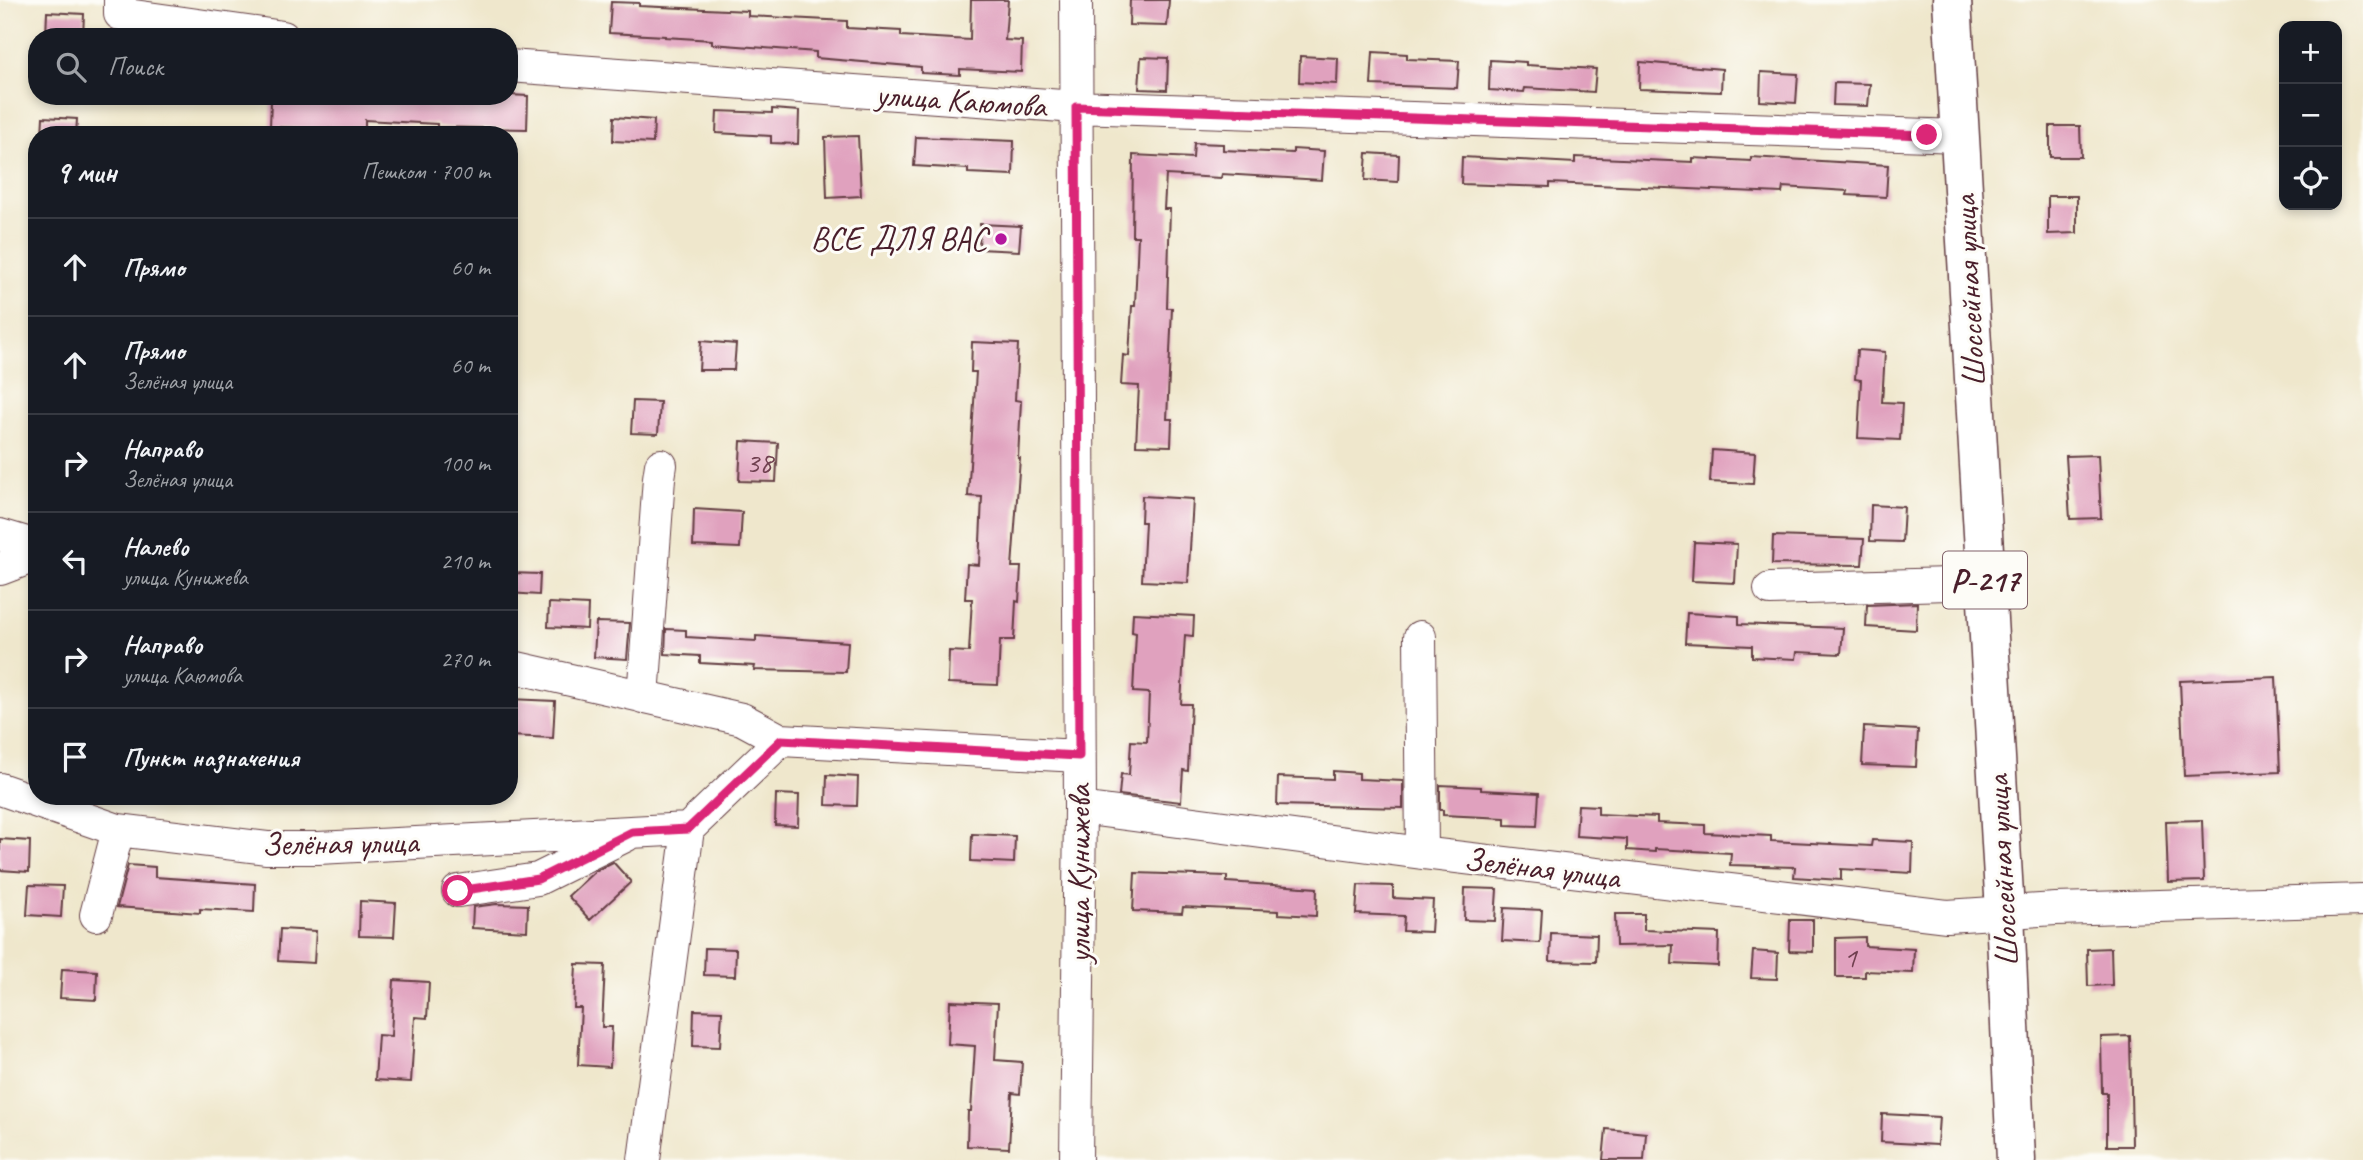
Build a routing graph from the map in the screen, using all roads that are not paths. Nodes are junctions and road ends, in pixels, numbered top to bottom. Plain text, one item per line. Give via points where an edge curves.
1 (120, 0) edge
2 (1076, 0) edge
3 (1952, 0) edge
4 (220, 28) edge
5 (518, 67) edge
6 (1076, 107) junction
7 (1960, 136) junction
8 (661, 465) dead end
9 (0, 535) edge
10 (28, 543) edge
11 (28, 558) edge
12 (0, 569) edge
13 (1985, 583) junction
14 (1770, 589) dead end
15 (1420, 637) dead end
16 (518, 668) edge
17 (643, 697) junction
18 (781, 740) junction
19 (1079, 756) junction
20 (0, 789) edge
21 (28, 799) edge
22 (46, 805) edge
23 (1080, 807) junction
24 (688, 829) junction
25 (118, 830) junction
26 (632, 832) junction
27 (1422, 853) junction
28 (458, 891) dead end
29 (2363, 900) edge
30 (2005, 912) junction
31 (96, 915) dead end
32 (644, 1160) edge
33 (1076, 1160) edge
34 (2016, 1160) edge

1 - 4 street via 120,14
2 - 6 street, улица Кунижева
3 - 7 highway, Шоссейная улица / Р-217
5 - 6 street, улица Каюмова
6 - 7 street, улица Каюмова
6 - 19 street, улица Кунижева
7 - 13 highway, Шоссейная улица / Р-217
8 - 17 street
9 - 10 street
11 - 12 street
13 - 14 street
13 - 30 highway, Шоссейная улица / Р-217
15 - 27 street
16 - 17 street
17 - 18 street via 742,719
18 - 19 street
18 - 24 street
19 - 23 street, улица Кунижева
20 - 21 street, Зелёная улица
22 - 25 street, Зелёная улица
23 - 27 street, Зелёная улица
23 - 33 street, улица Кунижева
24 - 26 street, Зелёная улица
24 - 32 street
25 - 26 street, Зелёная улица via 267,848
25 - 31 street
26 - 28 street via 538,879
27 - 30 street, Зелёная улица via 1947,916
29 - 30 street, Зелёная улица
30 - 34 highway, Шоссейная улица / Р-217

